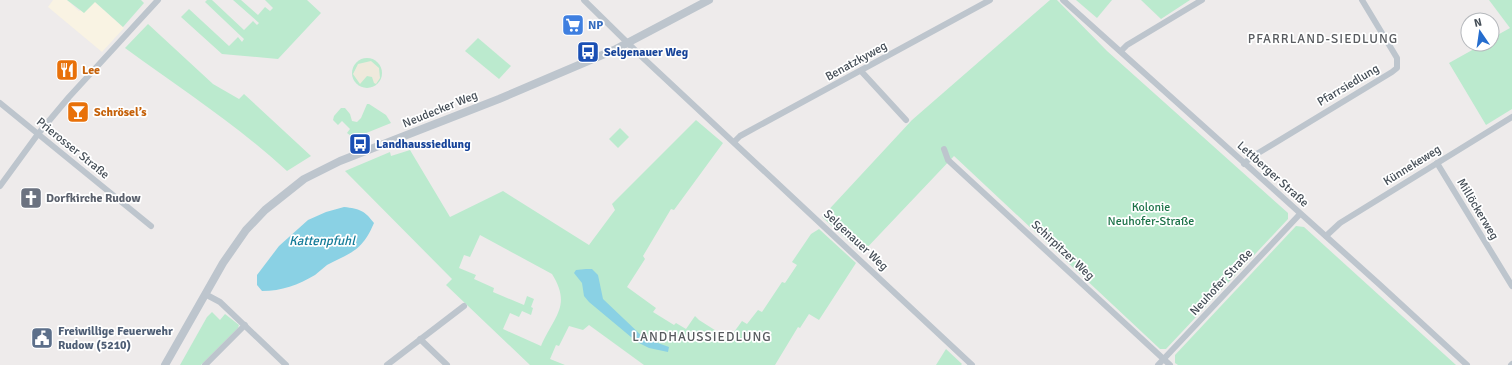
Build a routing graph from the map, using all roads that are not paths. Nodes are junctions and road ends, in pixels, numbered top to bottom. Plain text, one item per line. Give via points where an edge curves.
1 (158, 0) edge
2 (584, 0) edge
3 (709, 0) edge
4 (990, 0) edge
5 (1063, 0) edge
6 (1202, 0) edge
7 (1362, 0) edge
8 (628, 43) junction
9 (1121, 51) junction
10 (861, 71) junction
11 (0, 103) edge
12 (1512, 117) edge
13 (906, 120) dead end
14 (38, 134) junction
15 (734, 142) junction
16 (944, 149) dead end
17 (1437, 163) junction
18 (1244, 164) junction
19 (0, 186) edge
20 (1300, 214) junction
21 (151, 226) dead end
22 (1326, 236) junction
23 (1512, 286) edge
24 (205, 294) junction
25 (464, 306) dead end
26 (245, 325) junction
27 (420, 339) junction
28 (1164, 359) junction
29 (165, 365) edge
30 (205, 365) edge
31 (286, 365) edge
32 (387, 365) edge
33 (447, 365) edge
34 (972, 365) edge
35 (1158, 365) edge
36 (1170, 365) edge
37 (1467, 365) edge

1 - 14 street
2 - 8 street, Selgenauer Weg
3 - 8 street, Neudecker Weg
4 - 10 street, Benatzkyweg
5 - 9 street, Lettberger Straße
6 - 9 street
7 - 18 street, Pfarrsiedlung via 1397,58 1397,68
8 - 15 street, Selgenauer Weg
8 - 24 street, Neudecker Weg via 499,99 340,161 304,179 265,210 246,230 228,254
9 - 18 street, Lettberger Straße
10 - 13 street
10 - 15 street, Benatzkyweg via 740,136
11 - 14 street, Prierosser Straße
12 - 17 street, Künnekeweg
14 - 19 street
14 - 21 street, Prierosser Straße
15 - 34 street, Selgenauer Weg
16 - 28 street, Schirpitzer Weg via 948,160
17 - 22 street, Künnekeweg via 1340,223
17 - 23 street, Millöckerweg
18 - 20 street, Lettberger Straße
20 - 22 street, Lettberger Straße
20 - 28 street, Neuhofer Straße
22 - 37 street, Lettberger Straße
24 - 26 street via 220,302
24 - 29 street, Neudecker Weg
25 - 27 street
26 - 30 street
26 - 31 street
27 - 32 street
27 - 33 street
28 - 35 street, Neuhofer Straße
28 - 36 street, Schirpitzer Weg

